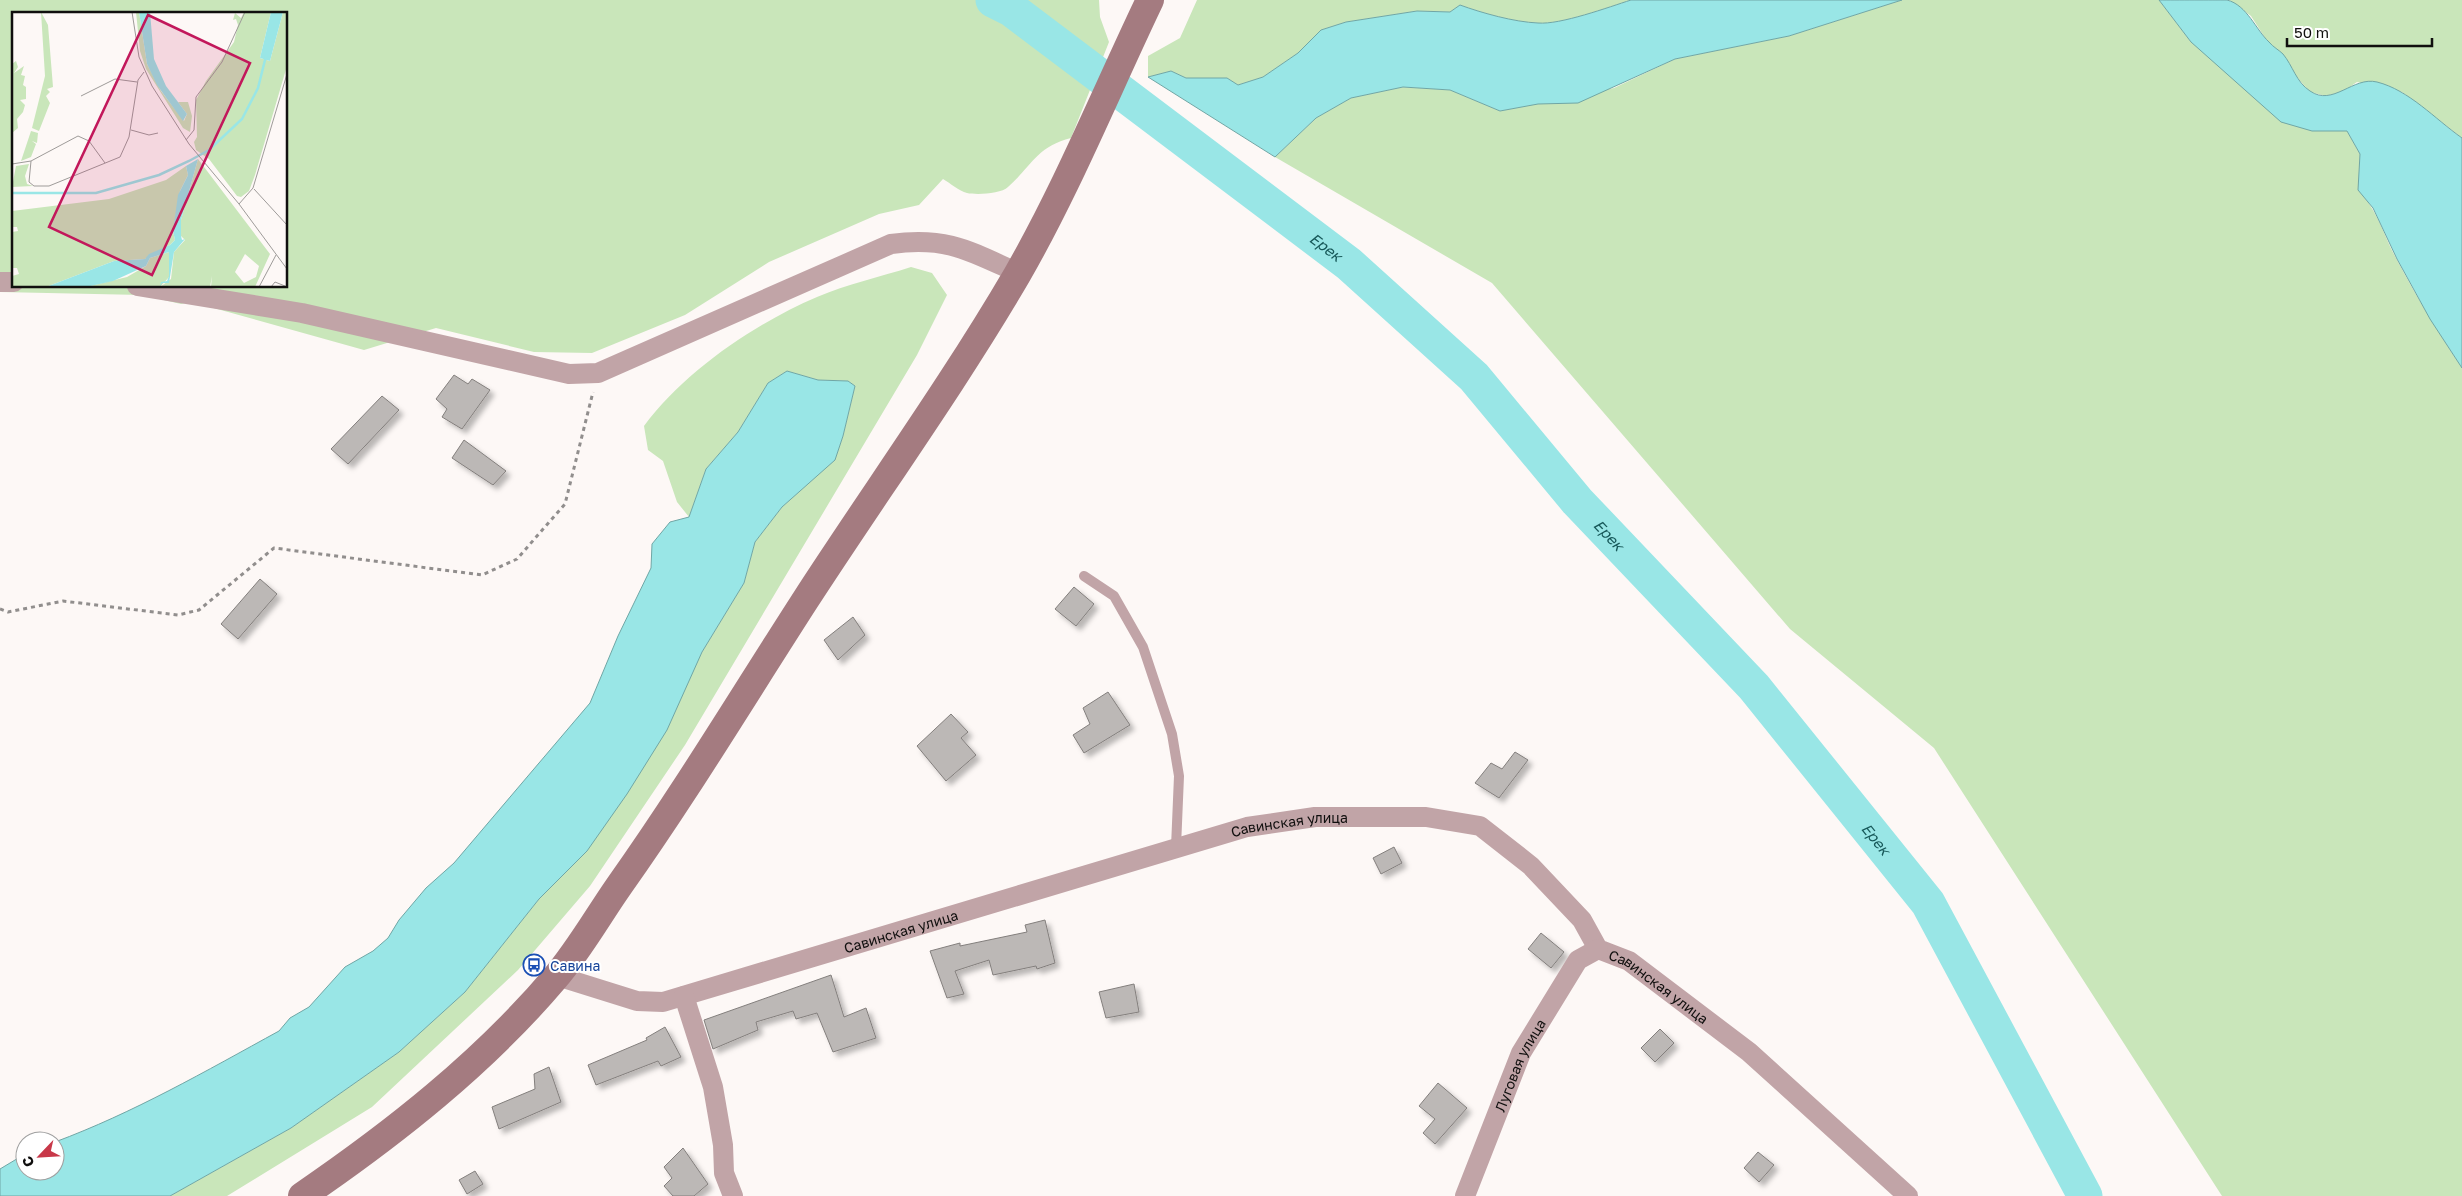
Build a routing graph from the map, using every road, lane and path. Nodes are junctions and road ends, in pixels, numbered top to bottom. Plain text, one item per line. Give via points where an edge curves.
1 (1150, 0) edge
2 (1018, 273) junction
3 (149, 288) edge
4 (598, 373) junction
5 (1084, 576) dead end
6 (0, 609) edge
7 (1176, 847) junction
8 (1598, 949) junction
9 (556, 976) junction
10 (684, 996) junction
11 (302, 1196) edge
12 (732, 1196) edge
13 (1465, 1196) edge
14 (1908, 1196) edge

1 - 2 street via 1074,167
2 - 4 street via 959,246 910,241 891,244
2 - 9 street via 652,839
3 - 4 street via 302,313 569,374
4 - 6 path via 565,504 517,559 482,575 274,548 199,610 178,615 63,601 8,612
5 - 7 lane via 1114,596 1143,647 1172,734 1179,776
7 - 8 street, Савинская улица via 1247,827 1315,817 1426,816 1480,826 1531,866 1582,920
7 - 10 street, Савинская улица
8 - 13 street, Луговая улица via 1578,960 1521,1053
8 - 14 street, Савинская улица via 1629,961 1749,1052
9 - 10 street, Савинская улица via 637,1001 663,1002
9 - 11 street via 505,1031 441,1092 363,1154
10 - 12 street via 713,1087 723,1145 724,1173

